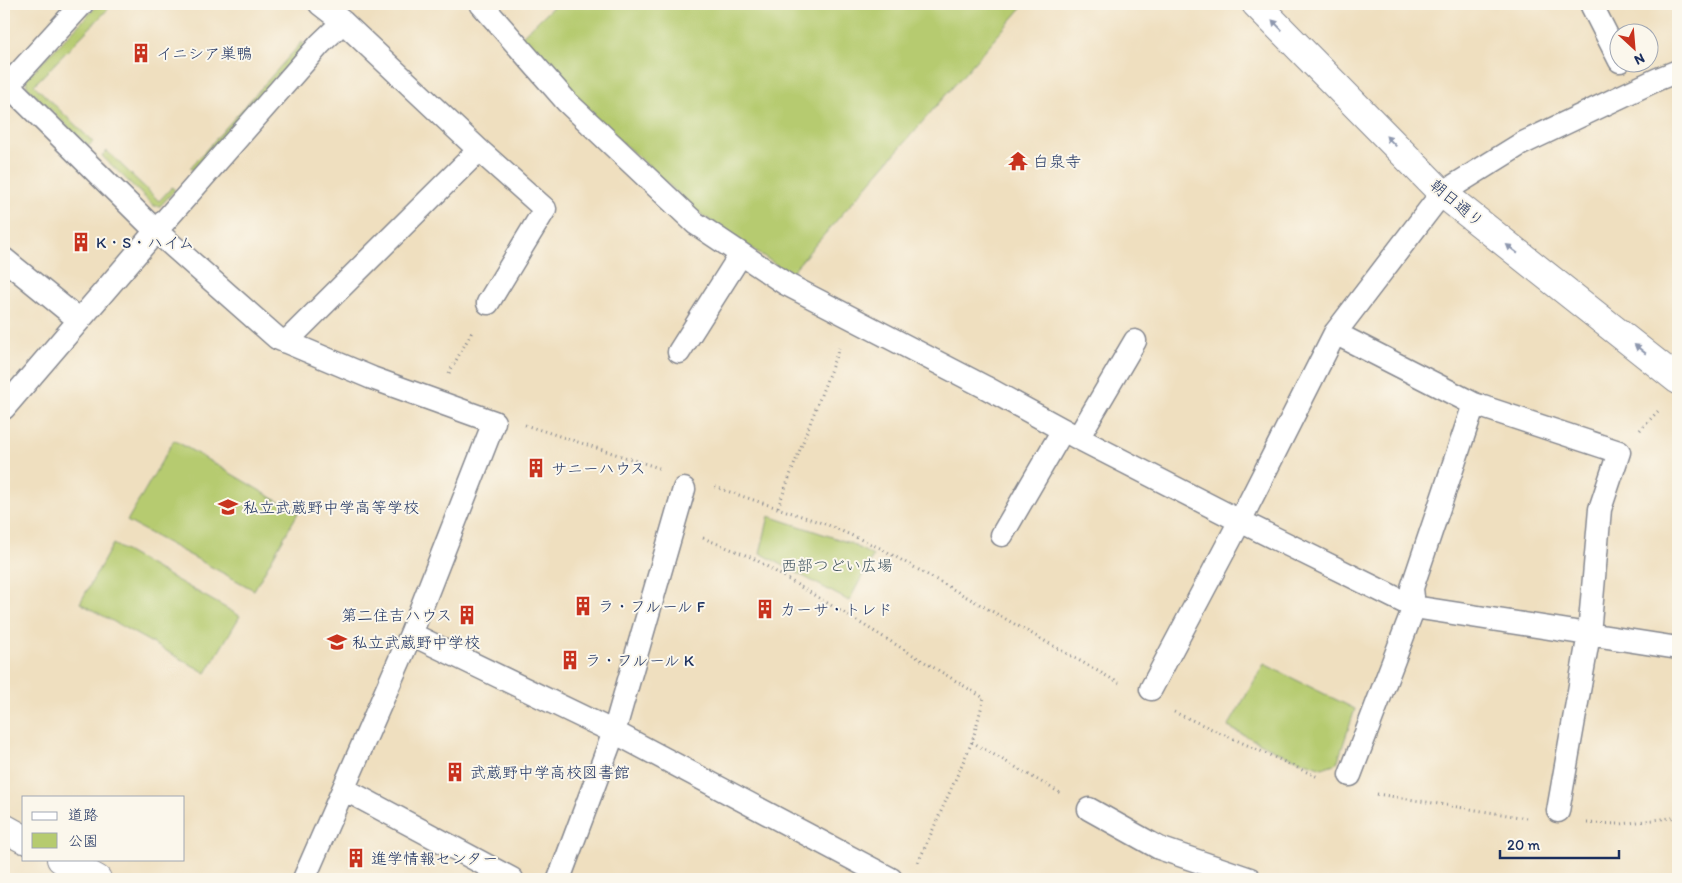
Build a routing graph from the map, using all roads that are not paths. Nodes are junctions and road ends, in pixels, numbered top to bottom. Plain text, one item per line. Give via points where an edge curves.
1 (82, 4) edge
2 (320, 4) edge
3 (481, 4) edge
4 (1256, 4) edge
5 (1592, 6) dead end
6 (343, 22) junction
7 (1610, 42) edge
8 (1678, 71) edge
9 (1625, 72) edge
10 (6, 83) edge
11 (1634, 90) junction
12 (479, 150) junction
13 (1442, 193) junction
14 (156, 231) junction
15 (740, 254) junction
16 (4, 259) edge
17 (488, 304) road end
18 (79, 320) junction
19 (1335, 333) junction
20 (1136, 341) dead end
21 (286, 342) junction
22 (679, 352) dead end
23 (1678, 380) edge
24 (1474, 404) junction
25 (4, 408) edge
26 (1071, 434) junction
27 (684, 489) dead end
28 (1240, 521) junction
29 (1002, 535) dead end
30 (1414, 607) junction
31 (411, 634) junction
32 (1589, 634) junction
33 (1678, 648) edge
34 (1151, 689) dead end
35 (614, 732) junction
36 (1350, 775) dead end
37 (344, 789) junction
38 (1089, 809) road end
39 (1558, 811) dead end
40 (4, 828) edge
41 (22, 838) edge
42 (62, 860) edge
43 (97, 879) edge
44 (304, 879) edge
45 (512, 879) edge
46 (559, 879) edge
47 (891, 879) edge
48 (1250, 879) edge

1 - 10 lane
2 - 6 lane
3 - 15 lane via 574,108 694,223
13 -> 4 street, 朝日通り
5 - 7 lane
6 - 12 lane
6 - 14 lane
8 - 11 lane
9 - 11 lane
10 - 14 lane
11 - 13 lane via 1520,144
12 - 17 lane via 545,209
12 - 21 lane
13 - 19 lane
23 -> 13 street, 朝日通り
14 - 18 lane
14 - 21 lane via 277,338
15 - 22 lane
15 - 26 lane via 786,284
16 - 18 lane
18 - 25 lane
19 - 24 lane
19 - 28 lane
20 - 26 lane
21 - 31 lane via 372,378 494,422
24 - 30 lane via 1412,588
24 - 32 lane via 1619,452 1600,509
26 - 28 lane
26 - 29 lane
27 - 35 lane
28 - 30 lane
28 - 34 lane
30 - 32 lane
30 - 36 lane
31 - 35 lane
31 - 37 lane
32 - 33 lane
32 - 39 lane
35 - 46 lane
35 - 47 lane
37 - 44 lane
37 - 45 lane
38 - 48 lane via 1159,848
40 - 41 street
42 - 43 street

